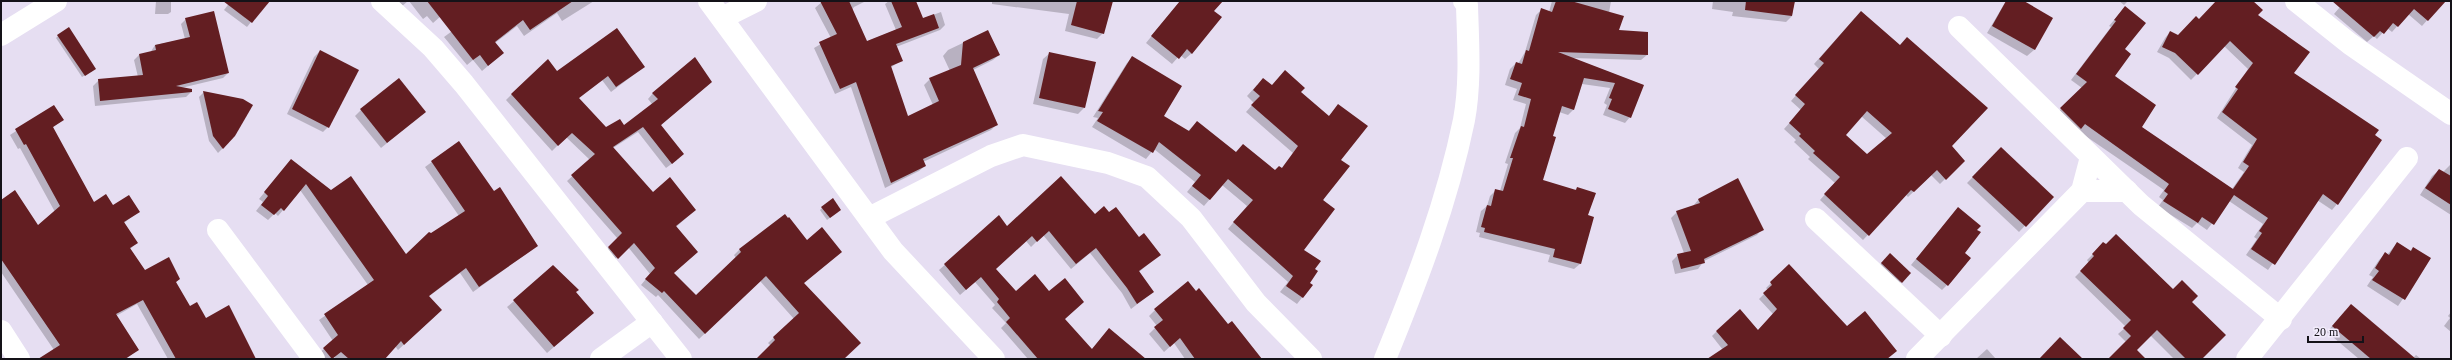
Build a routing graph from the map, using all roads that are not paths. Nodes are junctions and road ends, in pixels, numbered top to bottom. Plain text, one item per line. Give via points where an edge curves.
1 (56, 1) edge
2 (382, 1) edge
3 (709, 1) edge
4 (756, 1) edge
5 (1464, 1) edge
6 (2296, 1) edge
7 (722, 18) junction
8 (1959, 27) dead end
9 (1, 35) edge
10 (2451, 114) edge
11 (2090, 157) junction
12 (2406, 158) dead end
13 (2082, 191) junction
14 (2127, 191) junction
15 (869, 218) junction
16 (1816, 219) dead end
17 (218, 230) dead end
18 (2281, 319) junction
19 (652, 322) junction
20 (1, 331) edge
21 (1941, 336) junction
22 (20, 359) edge
23 (314, 359) edge
24 (601, 359) edge
25 (681, 359) edge
26 (994, 359) edge
27 (1311, 359) edge
28 (1385, 359) edge
29 (1917, 359) edge
30 (2247, 359) edge

1 - 9 street
2 - 19 street via 433,48 464,84
3 - 7 street
4 - 7 street
5 - 28 street via 1467,5 1469,61 1464,119 1437,225
6 - 10 street via 2350,44
7 - 15 street
8 - 11 street
11 - 13 street
11 - 14 street
12 - 18 street
13 - 14 street
13 - 21 street
14 - 18 street
15 - 26 street via 893,251
15 - 27 street via 990,156 1024,145 1108,163 1147,177 1191,218 1256,303
16 - 21 street
17 - 23 street
18 - 30 street
19 - 24 street
19 - 25 street
20 - 22 street
21 - 29 street

